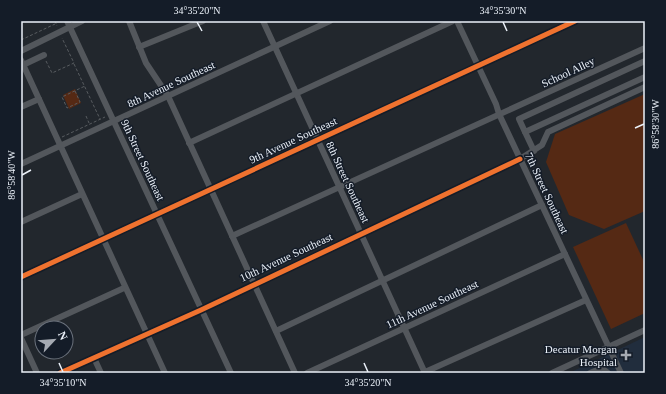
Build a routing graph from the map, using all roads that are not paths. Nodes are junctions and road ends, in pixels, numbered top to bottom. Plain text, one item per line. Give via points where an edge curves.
1 (82, 21) edge
2 (129, 21) edge
3 (203, 21) edge
4 (263, 21) edge
5 (330, 21) edge
6 (453, 21) edge
7 (457, 21) edge
8 (575, 21) edge
9 (69, 24) edge
10 (139, 47) junction
11 (275, 47) junction
12 (645, 48) edge
13 (21, 51) edge
14 (44, 55) road end
15 (645, 61) edge
16 (22, 63) edge
17 (478, 66) junction
18 (645, 76) edge
19 (645, 87) edge
20 (296, 94) junction
21 (168, 96) junction
22 (39, 98) junction
23 (21, 107) edge
24 (499, 114) junction
25 (114, 122) junction
26 (525, 132) junction
27 (317, 140) junction
28 (189, 143) junction
29 (61, 145) junction
30 (534, 151) junction
31 (520, 159) junction
32 (21, 164) edge
33 (339, 187) junction
34 (210, 189) junction
35 (82, 194) junction
36 (542, 205) junction
37 (157, 214) junction
38 (21, 222) edge
39 (361, 233) junction
40 (232, 236) junction
41 (104, 239) junction
42 (565, 254) junction
43 (21, 277) edge
44 (383, 281) junction
45 (254, 284) junction
46 (124, 288) junction
47 (586, 300) junction
48 (201, 310) junction
49 (404, 328) junction
50 (645, 330) edge
51 (276, 331) junction
52 (146, 334) junction
53 (21, 337) edge
54 (608, 347) junction
55 (94, 358) junction
56 (561, 371) edge
57 (425, 372) edge
58 (38, 373) edge
59 (60, 373) edge
60 (101, 373) edge
61 (165, 373) edge
62 (231, 373) edge
63 (295, 373) edge
64 (307, 373) edge
65 (552, 373) edge
66 (590, 373) edge
67 (608, 373) edge
68 (621, 373) edge

1 - 9 street
2 - 10 street
3 - 10 street
4 - 11 street, 8th Street Southeast
5 - 11 street, 8th Avenue Southeast
6 - 20 street
7 - 17 street, 7th Street Southeast
8 - 17 street, 9th Avenue Southeast
9 - 13 street via 60,32
9 - 25 street, 9th Street Southeast
10 - 21 street via 146,63
11 - 20 street, 8th Street Southeast
11 - 21 street, 8th Avenue Southeast
12 - 24 street, School Alley
14 - 16 street
15 - 26 street via 519,119
16 - 22 street
17 - 24 street, 7th Street Southeast
17 - 27 street, 9th Avenue Southeast
18 - 26 street
19 - 30 street via 548,132 542,145
20 - 27 street, 8th Street Southeast
20 - 28 street
21 - 25 street, 8th Avenue Southeast
21 - 28 street
22 - 23 street
22 - 29 street
24 - 31 street, 7th Street Southeast
24 - 33 street, School Alley
25 - 29 street, 8th Avenue Southeast
25 - 37 street, 9th Street Southeast
26 - 30 street
27 - 33 street, 8th Street Southeast
27 - 34 street, 9th Avenue Southeast
28 - 34 street
29 - 32 street, 8th Avenue Southeast
29 - 35 street
30 - 31 street, 10th Avenue Southeast
31 - 36 street, 7th Street Southeast
31 - 39 street, 10th Avenue Southeast
33 - 39 street, 8th Street Southeast
33 - 40 street, School Alley
34 - 37 street, 9th Avenue Southeast
34 - 40 street
35 - 38 street
35 - 41 street
36 - 42 street, 7th Street Southeast
36 - 44 street
37 - 41 street, 9th Avenue Southeast
37 - 48 street, 9th Street Southeast
39 - 44 street, 8th Street Southeast
39 - 45 street, 10th Avenue Southeast
40 - 45 street
41 - 43 street, 9th Avenue Southeast
41 - 46 street
42 - 47 street, 7th Street Southeast
42 - 49 street, 11th Avenue Southeast
44 - 49 street, 8th Street Southeast
44 - 51 street
45 - 48 street, 10th Avenue Southeast
45 - 51 street
46 - 52 street
46 - 53 street
47 - 54 street, 7th Street Southeast
47 - 57 street
48 - 52 street, 10th Avenue Southeast
48 - 62 street, 9th Street Southeast
49 - 57 street, 8th Street Southeast
49 - 64 street, 11th Avenue Southeast
50 - 54 street
51 - 63 street
52 - 55 street, 10th Avenue Southeast
52 - 61 street
53 - 58 street
54 - 56 street
54 - 68 street, 7th Street Southeast
55 - 59 street, 10th Avenue Southeast
55 - 60 street
56 - 65 street
66 - 67 street via 602,368

